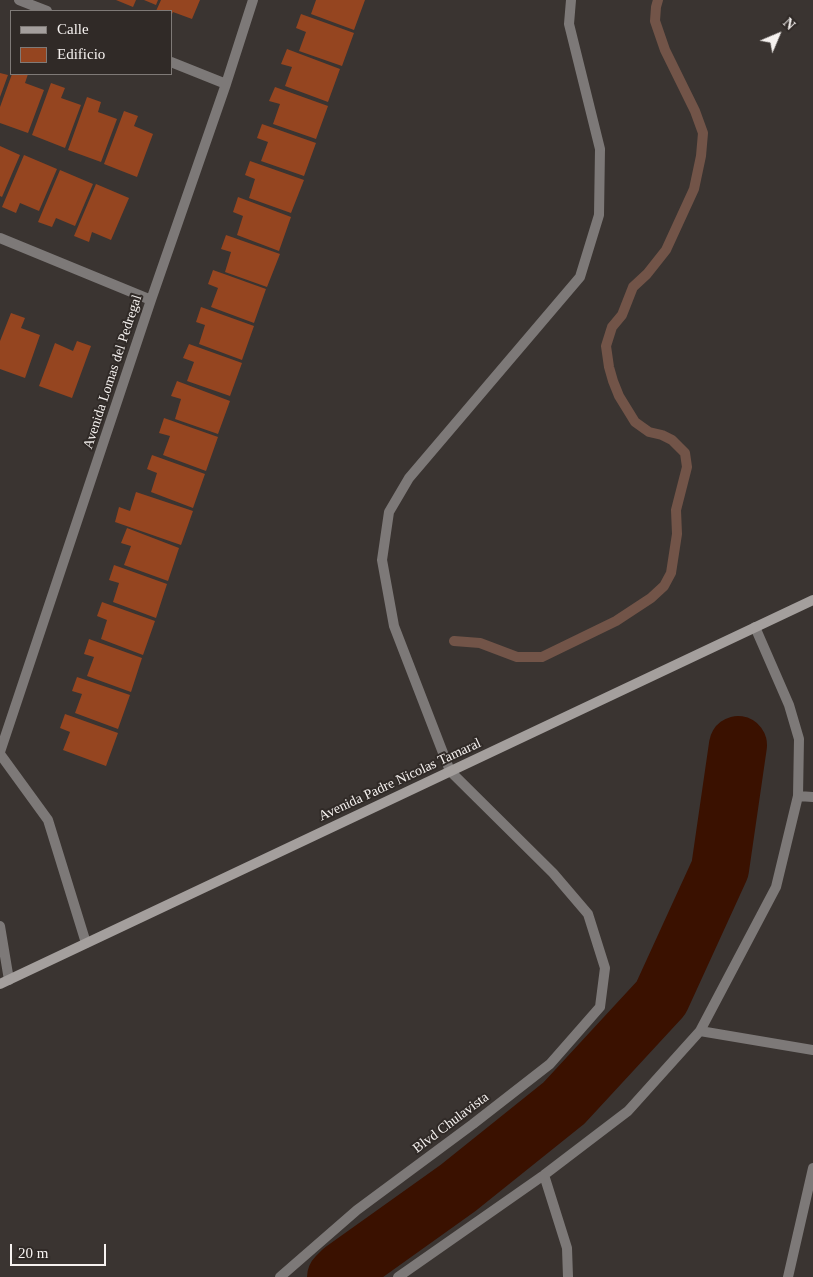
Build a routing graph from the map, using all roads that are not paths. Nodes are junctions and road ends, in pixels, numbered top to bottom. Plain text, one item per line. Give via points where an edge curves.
1 (19, 0) edge
2 (253, 0) edge
3 (571, 0) edge
4 (44, 10) edge
5 (172, 62) edge
6 (226, 84) junction
7 (0, 238) edge
8 (151, 300) junction
9 (813, 600) edge
10 (755, 627) junction
11 (0, 753) edge
12 (450, 771) junction
13 (798, 796) junction
14 (813, 797) edge
15 (0, 926) edge
16 (86, 943) junction
17 (5, 982) edge
18 (700, 1031) junction
19 (813, 1050) edge
20 (813, 1168) edge
21 (544, 1176) junction
22 (280, 1277) edge
23 (398, 1277) edge
24 (568, 1277) edge
25 (788, 1277) edge

1 - 4 street
2 - 6 street, Avenida Lomas del Pedregal
3 - 12 street via 569,24 600,149 599,215 580,277 409,478 389,512 382,560 394,626
5 - 6 street
6 - 8 street, Avenida Lomas del Pedregal
7 - 8 street
8 - 11 street, Avenida Lomas del Pedregal
9 - 10 street, Avenida Padre Nicolas Tamaral
10 - 12 street, Avenida Padre Nicolas Tamaral
10 - 13 street via 799,739
11 - 16 street, Avenida Lomas del Pedregal via 48,820
12 - 16 street, Avenida Padre Nicolas Tamaral
12 - 22 street, Blvd Chulavista via 553,873 588,914 605,968 600,1007 550,1064 357,1210
13 - 14 street
13 - 18 street via 776,887
15 - 17 street
16 - 17 street, Avenida Padre Nicolas Tamaral
18 - 19 street
18 - 21 street via 628,1111
20 - 25 street
21 - 23 street
21 - 24 street via 567,1248

